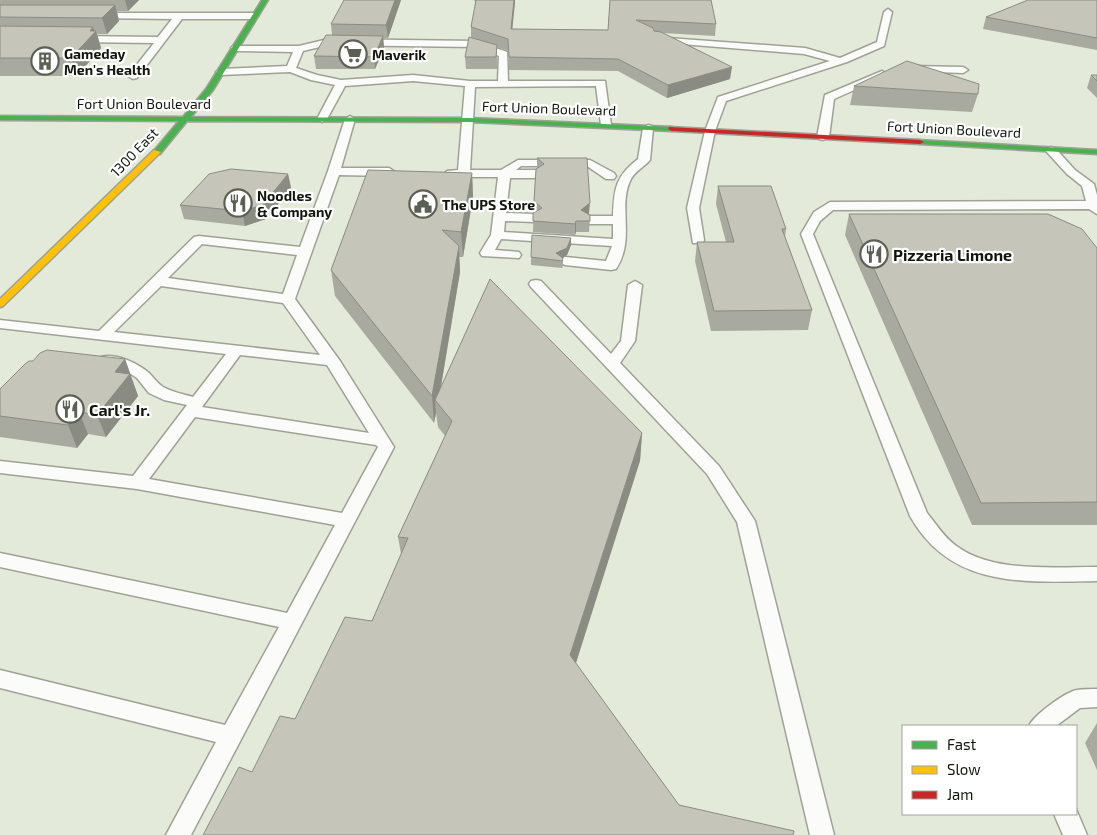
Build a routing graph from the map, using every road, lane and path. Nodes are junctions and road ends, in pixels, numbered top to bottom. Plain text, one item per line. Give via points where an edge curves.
1 (265, 0) edge
2 (888, 12) dead end
3 (90, 16) edge
4 (179, 16) junction
5 (254, 16) junction
6 (66, 39) edge
7 (657, 39) edge
8 (162, 40) junction
9 (236, 48) junction
10 (299, 49) junction
11 (840, 61) junction
12 (290, 69) junction
13 (963, 70) dead end
14 (221, 72) junction
15 (133, 76) dead end
16 (341, 83) junction
17 (470, 84) junction
18 (503, 84) junction
19 (0, 118) edge
20 (186, 119) junction
21 (322, 119) junction
22 (350, 119) junction
23 (469, 120) junction
24 (606, 125) junction
25 (648, 128) junction
26 (710, 131) junction
27 (823, 137) junction
28 (1051, 150) junction
29 (1097, 152) edge
30 (334, 171) junction
31 (404, 172) edge
32 (434, 173) edge
33 (464, 174) junction
34 (504, 174) junction
35 (536, 174) edge
36 (588, 175) edge
37 (610, 176) junction
38 (626, 176) junction
39 (1092, 181) edge
40 (1095, 208) edge
41 (499, 217) junction
42 (534, 218) edge
43 (589, 220) edge
44 (619, 220) junction
45 (497, 235) junction
46 (698, 240) edge
47 (620, 243) junction
48 (306, 252) junction
49 (514, 255) dead end
50 (565, 261) edge
51 (158, 281) junction
52 (536, 284) dead end
53 (635, 285) dead end
54 (288, 299) junction
55 (0, 304) edge
56 (0, 324) edge
57 (102, 336) junction
58 (236, 351) junction
59 (91, 358) edge
60 (332, 362) junction
61 (612, 364) junction
62 (194, 407) junction
63 (381, 440) junction
64 (0, 467) edge
65 (137, 483) junction
66 (346, 520) junction
67 (0, 560) edge
68 (1097, 574) edge
69 (292, 622) junction
70 (0, 679) edge
71 (1097, 698) edge
72 (1041, 725) edge
73 (230, 736) junction
74 (1066, 815) edge
75 (178, 835) edge
76 (822, 835) edge
77 (1075, 835) edge

1 - 5 main road, 1300 East
2 - 11 lane via 881,44
3 - 4 lane
4 - 5 lane
4 - 8 lane
5 - 9 main road, 1300 East
6 - 8 lane
7 - 11 lane via 805,51
8 - 15 lane
9 - 10 lane
9 - 14 main road, 1300 East
10 - 12 lane
10 - 18 lane via 328,42 476,44 504,54
11 - 26 lane via 722,99
12 - 14 lane
12 - 16 lane
13 - 27 lane via 896,68 829,97
14 - 20 main road, 1300 East
16 - 17 lane via 413,78
16 - 21 lane
17 - 18 lane
17 - 23 lane
18 - 24 lane via 601,82
19 - 20 main road, Fort Union Boulevard
20 - 21 main road, Fort Union Boulevard
20 - 55 main road, 1300 East via 157,152
21 - 22 main road, Fort Union Boulevard
22 - 23 main road, Fort Union Boulevard
22 - 30 lane
23 - 24 main road, Fort Union Boulevard
23 - 33 lane
24 - 25 main road, Fort Union Boulevard
25 - 26 main road, Fort Union Boulevard
25 - 38 lane via 644,160
26 - 27 main road, Fort Union Boulevard
26 - 46 lane via 693,208
27 - 28 main road, Fort Union Boulevard
28 - 29 main road, Fort Union Boulevard
28 - 39 lane via 1071,172
30 - 31 lane
30 - 48 lane
32 - 33 lane
33 - 34 lane
34 - 35 lane
34 - 37 lane via 518,163 590,163
34 - 41 lane
36 - 37 lane
37 - 38 lane
38 - 44 lane via 622,184
39 - 40 lane
40 - 68 lane via 830,206 812,221 807,234 919,516 949,551 970,563 1025,574
41 - 42 lane
41 - 45 lane
43 - 44 lane
44 - 47 lane
45 - 47 lane
45 - 49 lane via 487,253
47 - 50 lane via 611,266
48 - 51 lane via 199,240
48 - 54 lane
51 - 54 lane
51 - 57 lane
52 - 61 lane
53 - 61 lane via 628,341
54 - 60 lane
56 - 57 lane
57 - 58 lane
58 - 60 lane
58 - 62 lane
59 - 62 lane via 127,365 155,389
60 - 63 lane
61 - 76 lane via 713,470 746,521
62 - 63 lane
62 - 65 lane
63 - 66 lane via 386,447
64 - 65 lane
65 - 66 lane
66 - 69 lane
67 - 69 lane
69 - 73 lane
70 - 73 lane
71 - 72 lane via 1076,699
73 - 75 lane
74 - 77 lane

